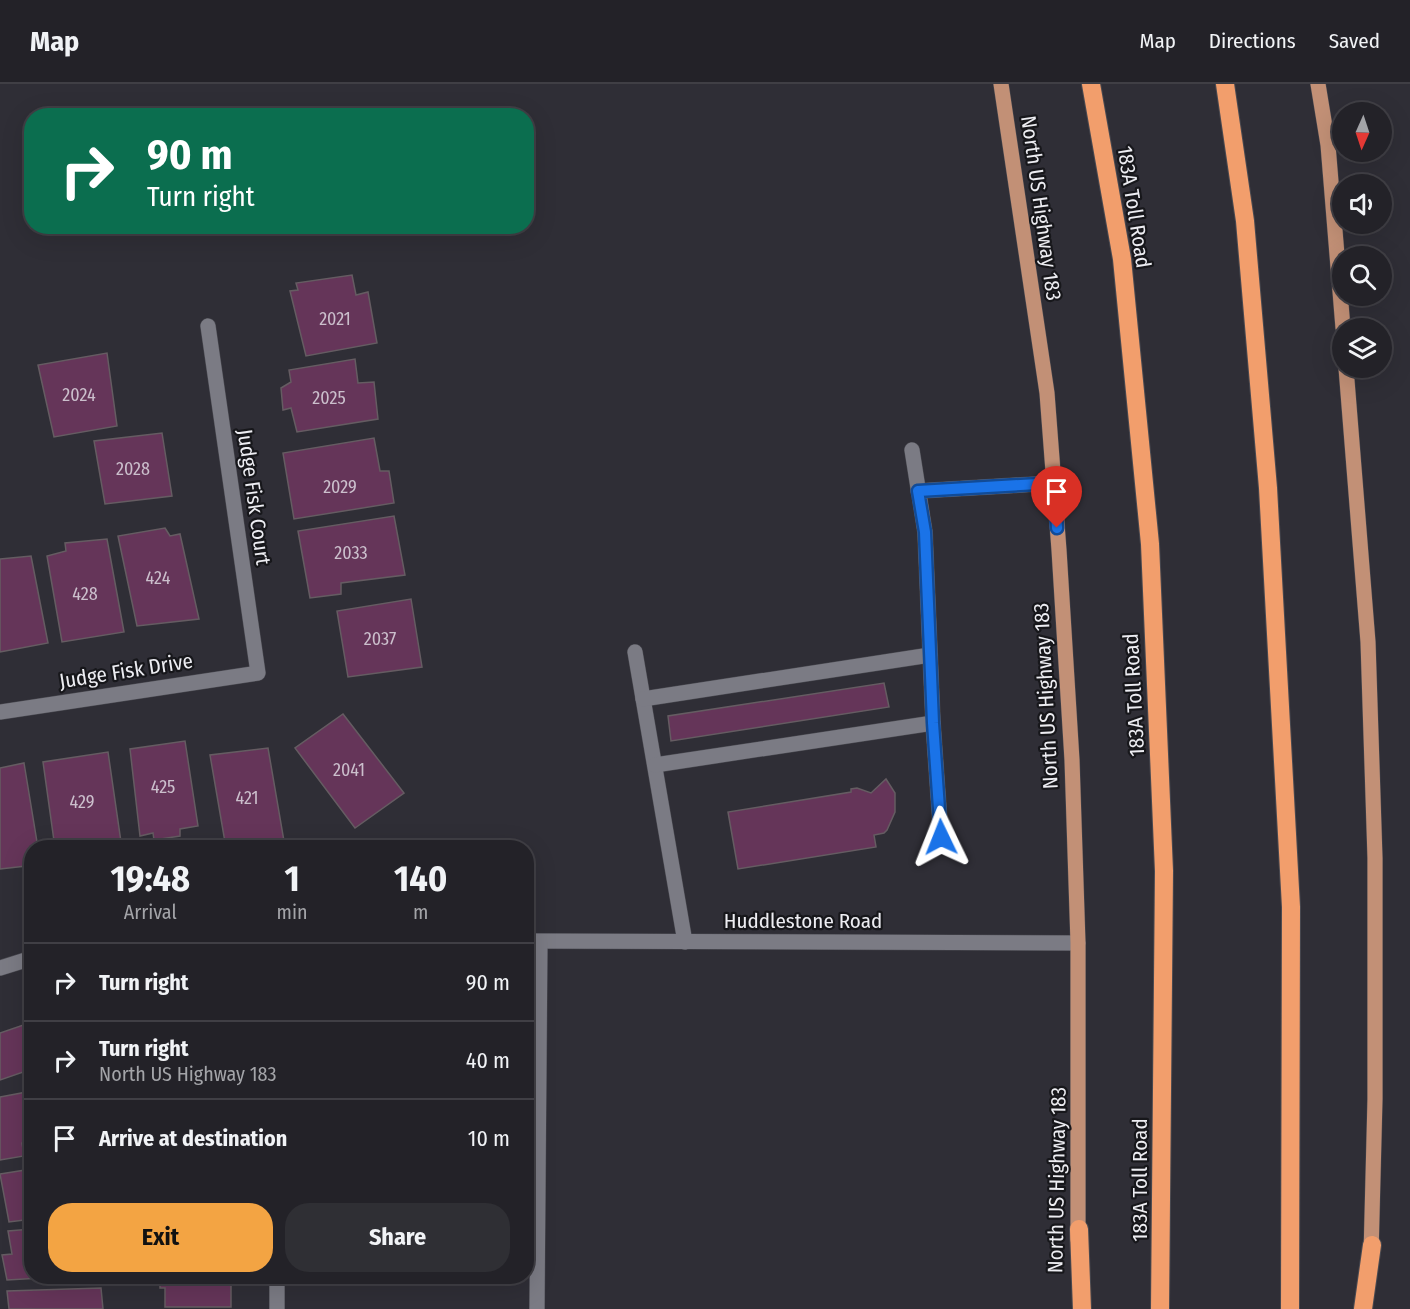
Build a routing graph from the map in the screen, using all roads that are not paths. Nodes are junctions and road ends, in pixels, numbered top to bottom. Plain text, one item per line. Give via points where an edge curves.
1 (1001, 84) edge
2 (1091, 84) edge
3 (1226, 84) edge
4 (1318, 84) edge
5 (1342, 318) edge
6 (208, 326) dead end
7 (1347, 378) edge
8 (912, 450) dead end
9 (1054, 483) junction
10 (918, 491) junction
11 (635, 652) dead end
12 (930, 655) junction
13 (258, 673) joint
14 (643, 699) junction
15 (0, 712) edge
16 (933, 723) junction
17 (655, 765) junction
18 (941, 837) dead end
19 (534, 942) edge
20 (685, 942) junction
21 (1078, 943) junction
22 (24, 961) edge
23 (0, 969) edge
24 (534, 1034) edge
25 (1079, 1229) junction
26 (1372, 1245) joint
27 (277, 1284) edge
28 (277, 1309) edge
29 (537, 1309) edge
30 (1076, 1309) edge
31 (1082, 1309) edge
32 (1160, 1309) edge
33 (1290, 1309) edge
34 (1366, 1309) edge

1 - 9 main road, North US Highway 183 via 1047,393
2 - 32 highway, 183A Toll Road via 1122,259 1150,544 1164,871
3 - 33 highway via 1245,221 1268,488 1290,895
4 - 5 main road via 1328,144
6 - 13 street, Judge Fisk Court
7 - 26 main road via 1369,664 1375,858
8 - 10 street
9 - 10 street
9 - 21 main road, North US Highway 183 via 1072,760
10 - 12 street via 925,532
11 - 14 street
12 - 14 street
12 - 16 street
13 - 15 street, Judge Fisk Drive
14 - 17 street
16 - 17 street
16 - 18 street
17 - 20 street
19 - 20 street, Huddlestone Road
20 - 21 street, Huddlestone Road
21 - 25 main road, North US Highway 183
22 - 23 street
24 - 29 street
25 - 30 main road, North US Highway 183
25 - 31 highway
26 - 34 highway
27 - 28 street

